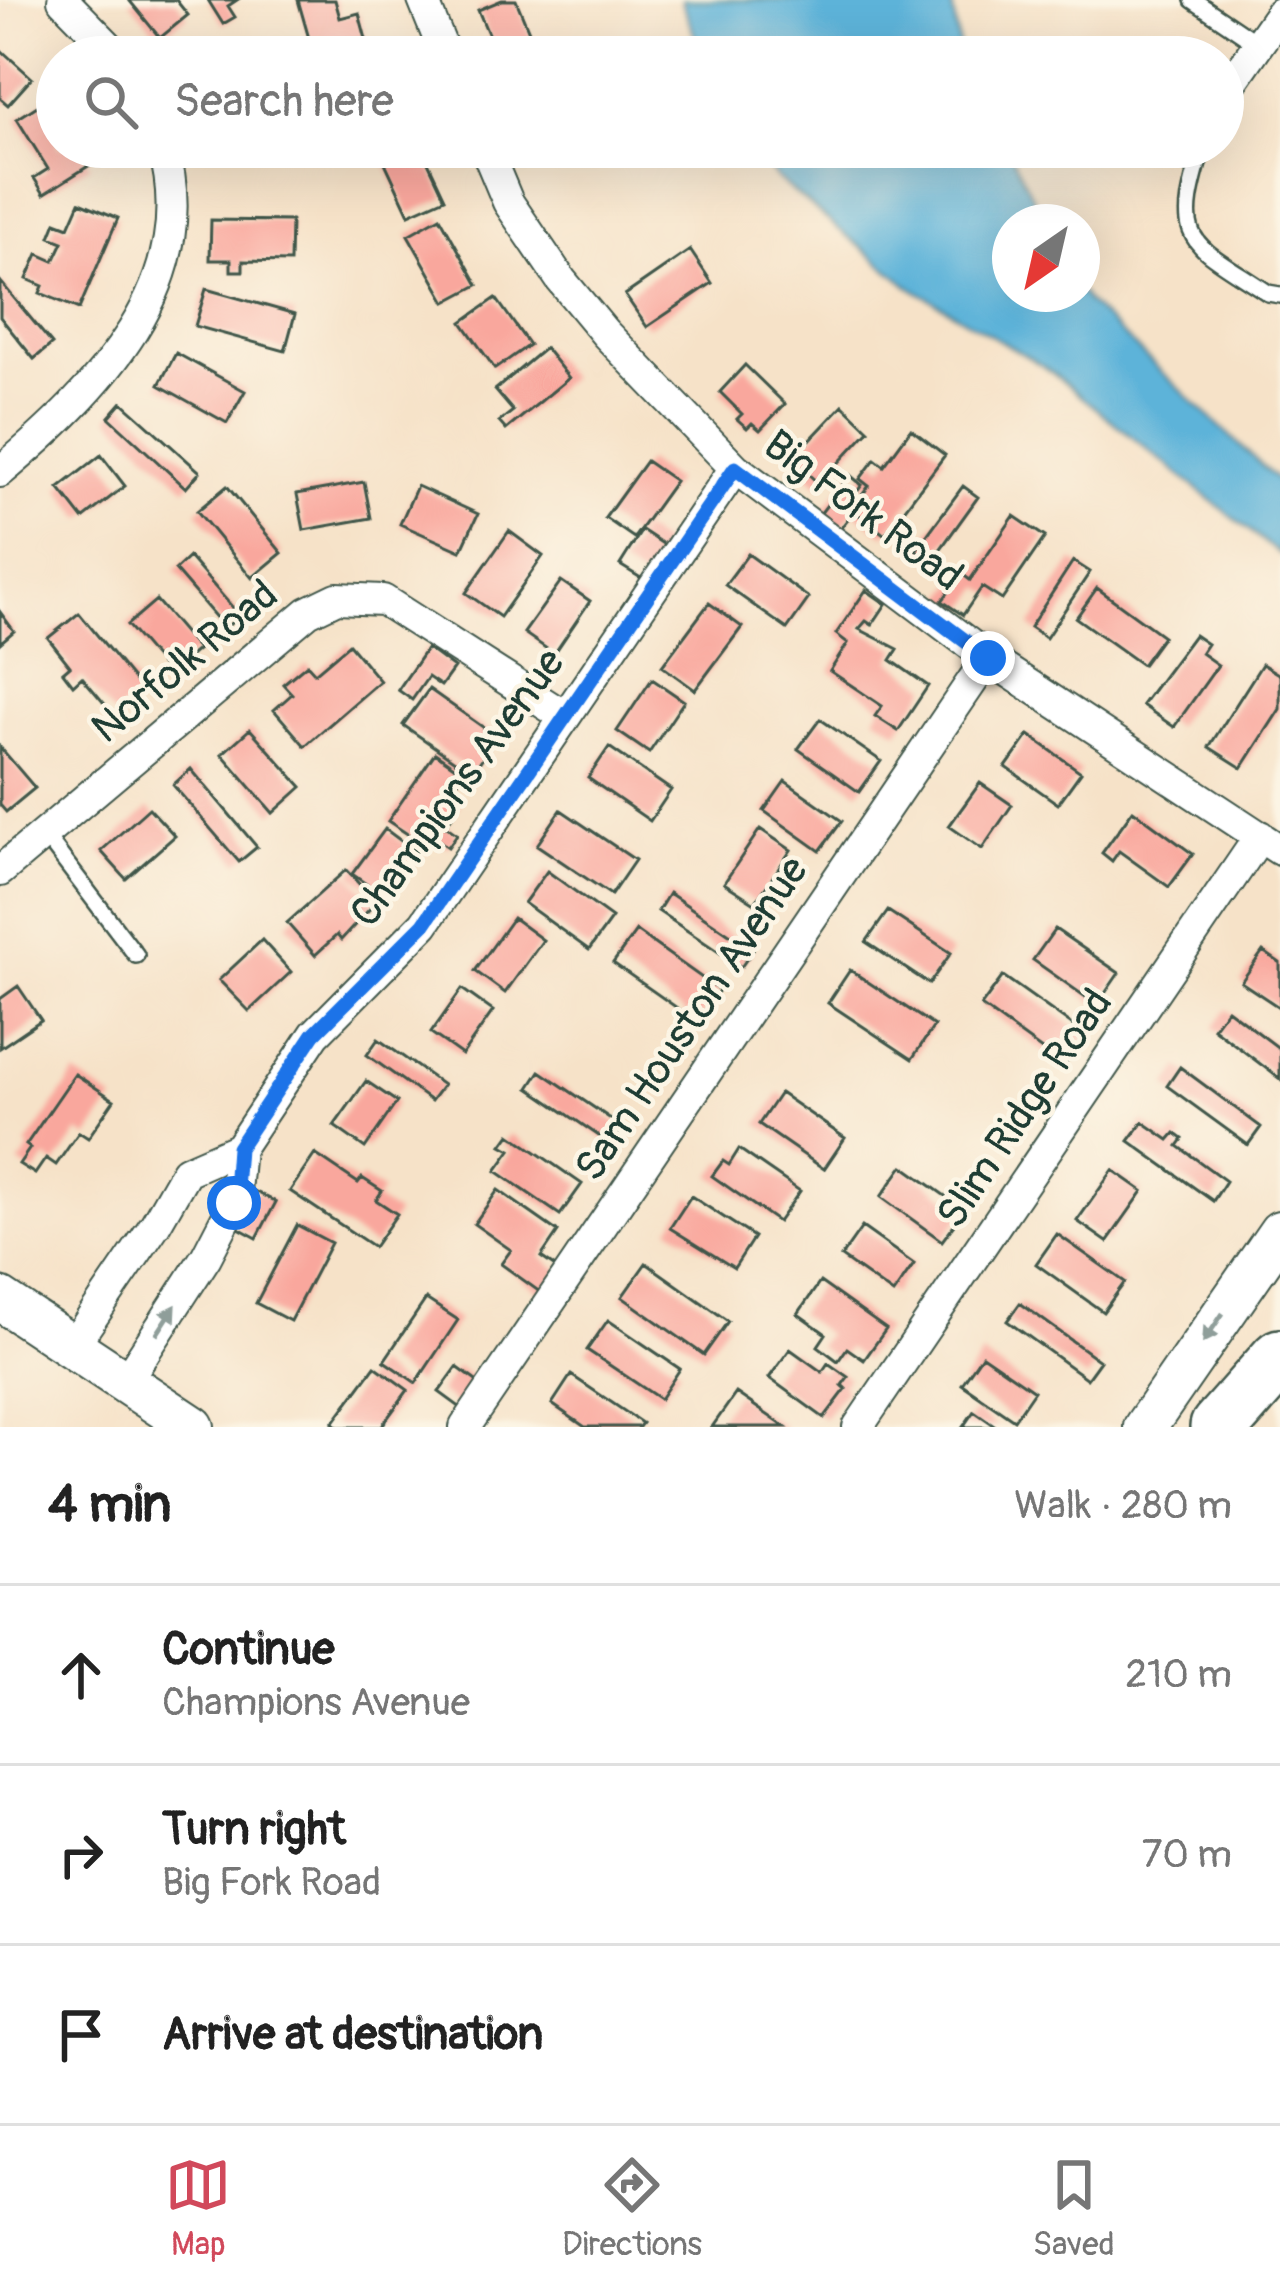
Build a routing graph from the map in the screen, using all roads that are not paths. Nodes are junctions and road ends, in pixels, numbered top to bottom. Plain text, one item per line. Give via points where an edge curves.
1 (63, 0) edge
2 (423, 0) edge
3 (1193, 0) edge
4 (1280, 13) edge
5 (98, 36) edge
6 (438, 36) edge
7 (1258, 44) junction
8 (1244, 64) edge
9 (169, 168) edge
10 (494, 168) edge
11 (1196, 168) edge
12 (1280, 296) edge
13 (735, 468) junction
14 (0, 472) edge
15 (988, 658) junction
16 (564, 716) junction
17 (44, 834) junction
18 (1270, 843) edge
19 (0, 871) edge
20 (136, 955) dead end
21 (238, 1148) junction
22 (1280, 1232) edge
23 (0, 1299) edge
24 (72, 1347) junction
25 (1280, 1358) edge
26 (125, 1382) junction
27 (193, 1427) edge
28 (465, 1427) edge
29 (858, 1427) edge
30 (1145, 1427) edge
31 (1219, 1427) edge

1 - 5 street
2 - 6 street
3 - 7 lane
4 - 7 street
7 - 8 street
9 - 14 street via 172,220 160,281 135,333
10 - 13 street, Big Fork Road via 561,280
11 - 12 lane via 1186,199 1192,236
13 - 15 street, Big Fork Road
13 - 16 street, Champions Avenue
15 - 18 street, Big Fork Road
15 - 28 street, Sam Houston Avenue
16 - 17 street, Norfolk Road via 382,601 337,598 308,612
16 - 21 street, Champions Avenue via 424,924 314,1034
17 - 19 street, Norfolk Road
17 - 20 lane
18 - 29 street, Slim Ridge Road
21 - 24 street via 186,1171
26 -> 21 street, Champions Avenue via 234,1203
22 -> 30 main road
23 - 24 main road
24 - 26 main road
25 - 31 highway
26 - 27 main road

